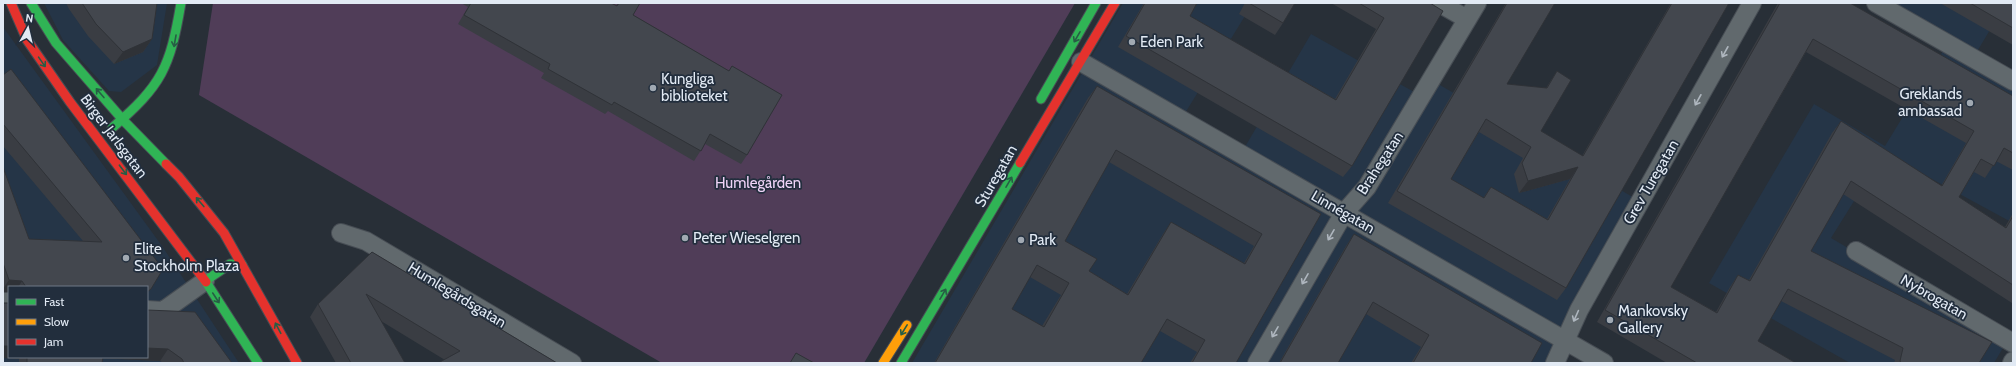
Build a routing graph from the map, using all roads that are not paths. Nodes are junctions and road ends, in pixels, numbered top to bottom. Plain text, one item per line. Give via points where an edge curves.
1 (31, 3) edge
2 (181, 3) edge
3 (1096, 3) edge
4 (1116, 3) edge
5 (1439, 3) edge
6 (1476, 3) edge
7 (1752, 3) edge
8 (1876, 3) edge
9 (8, 5) edge
10 (1467, 19) junction
11 (1081, 62) junction
12 (2013, 81) edge
13 (1036, 107) dead end
14 (123, 120) junction
15 (99, 139) junction
16 (1344, 213) junction
17 (341, 233) dead end
18 (1856, 251) dead end
19 (242, 266) junction
20 (205, 281) junction
21 (148, 310) edge
22 (913, 316) dead end
23 (1565, 340) junction
24 (2013, 343) edge
25 (258, 363) edge
26 (297, 363) edge
27 (572, 363) edge
28 (883, 363) edge
29 (901, 363) edge
30 (1257, 363) edge
31 (1555, 363) edge
32 (1604, 363) edge

14 -> 1 street, Birger Jarlsgatan via 56,43
2 -> 14 street via 174,48 165,72 149,95
3 -> 13 street
4 - 11 street, Sturegatan
5 - 10 street
6 - 10 street, Brahegatan
7 -> 23 street, Grev Turegatan via 1582,304
8 - 12 street
9 -> 15 street, Birger Jarlsgatan via 27,40
10 - 16 street, Brahegatan via 1367,187
11 - 16 street, Linnégatan
29 -> 11 street, Sturegatan
14 - 15 street
19 -> 14 street, Birger Jarlsgatan via 228,239 206,209 179,177
15 -> 20 street, Birger Jarlsgatan
16 - 23 street, Linnégatan
16 -> 30 street, Brahegatan
17 - 27 street, Humlegårdsgatan via 366,242
18 - 24 street, Nybrogatan
19 - 20 street via 230,264
26 -> 19 street, Birger Jarlsgatan
20 - 21 street via 163,311
20 -> 25 street, Birger Jarlsgatan
22 -> 28 street
23 - 31 street, Grev Turegatan
23 - 32 street, Linnégatan

